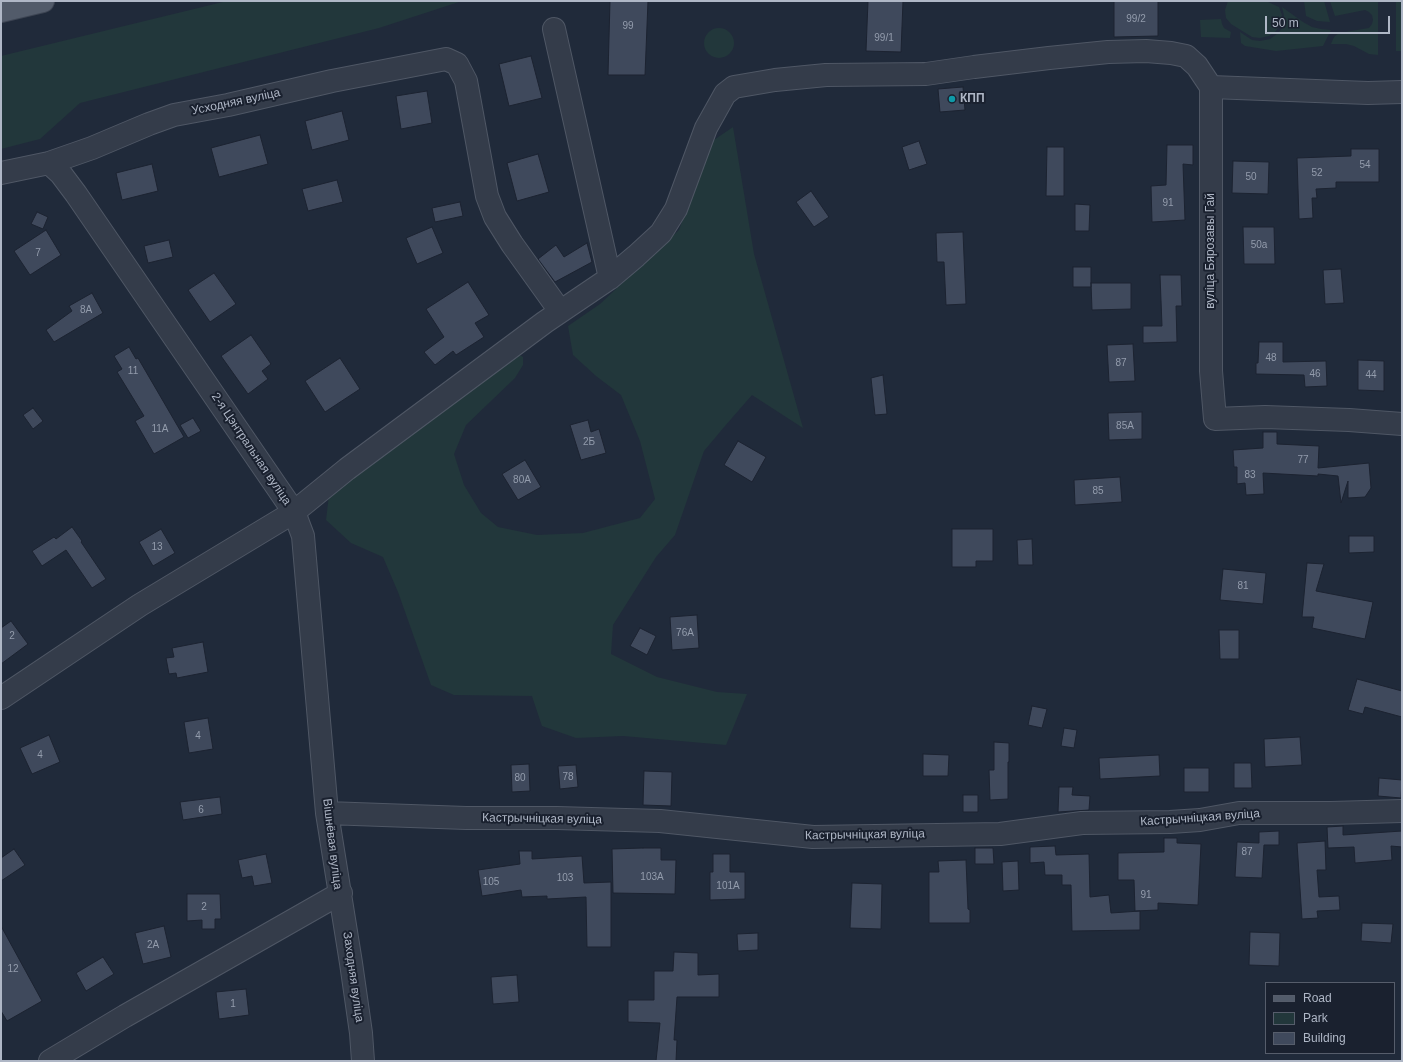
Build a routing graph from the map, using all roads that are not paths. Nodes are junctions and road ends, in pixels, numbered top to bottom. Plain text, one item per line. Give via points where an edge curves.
1 (43, 1) edge
2 (1, 11) edge
3 (554, 29) dead end
4 (1211, 87) junction
5 (1402, 92) edge
6 (49, 163) junction
7 (1, 173) edge
8 (610, 278) junction
9 (560, 311) junction
10 (1402, 424) edge
11 (294, 512) junction
12 (1, 698) edge
13 (1402, 811) edge
14 (327, 813) junction
15 (341, 893) junction
16 (50, 1061) edge
17 (363, 1061) edge

1 - 2 main road
3 - 8 street
4 - 5 street
4 - 8 street via 1197,66 1186,56 1146,51 1094,53 926,74 826,75 734,87 725,94 706,128 676,209 660,233
4 - 10 street, вуліца Бярозавы Гай via 1211,371 1215,419 1265,417
6 - 7 street, Усходняя вуліца
6 - 9 street, Усходняя вуліца via 174,115 332,80 446,59 457,64 466,81 488,196 495,217
6 - 11 street, 2-я Цэнтральная вуліца via 76,194
8 - 9 street
9 - 11 street via 347,469
11 - 12 street, 2-я Цэнтральная вуліца via 140,605
11 - 14 street, Вішнёвая вуліца via 303,536
13 - 14 street, Кастрычніцкая вуліца via 1239,813 1170,822 1082,823 1000,834 813,837 660,821
14 - 15 street, Вішнёвая вуліца
15 - 16 street, Вішнёвая вуліца
15 - 17 street, Заходняя вуліца

